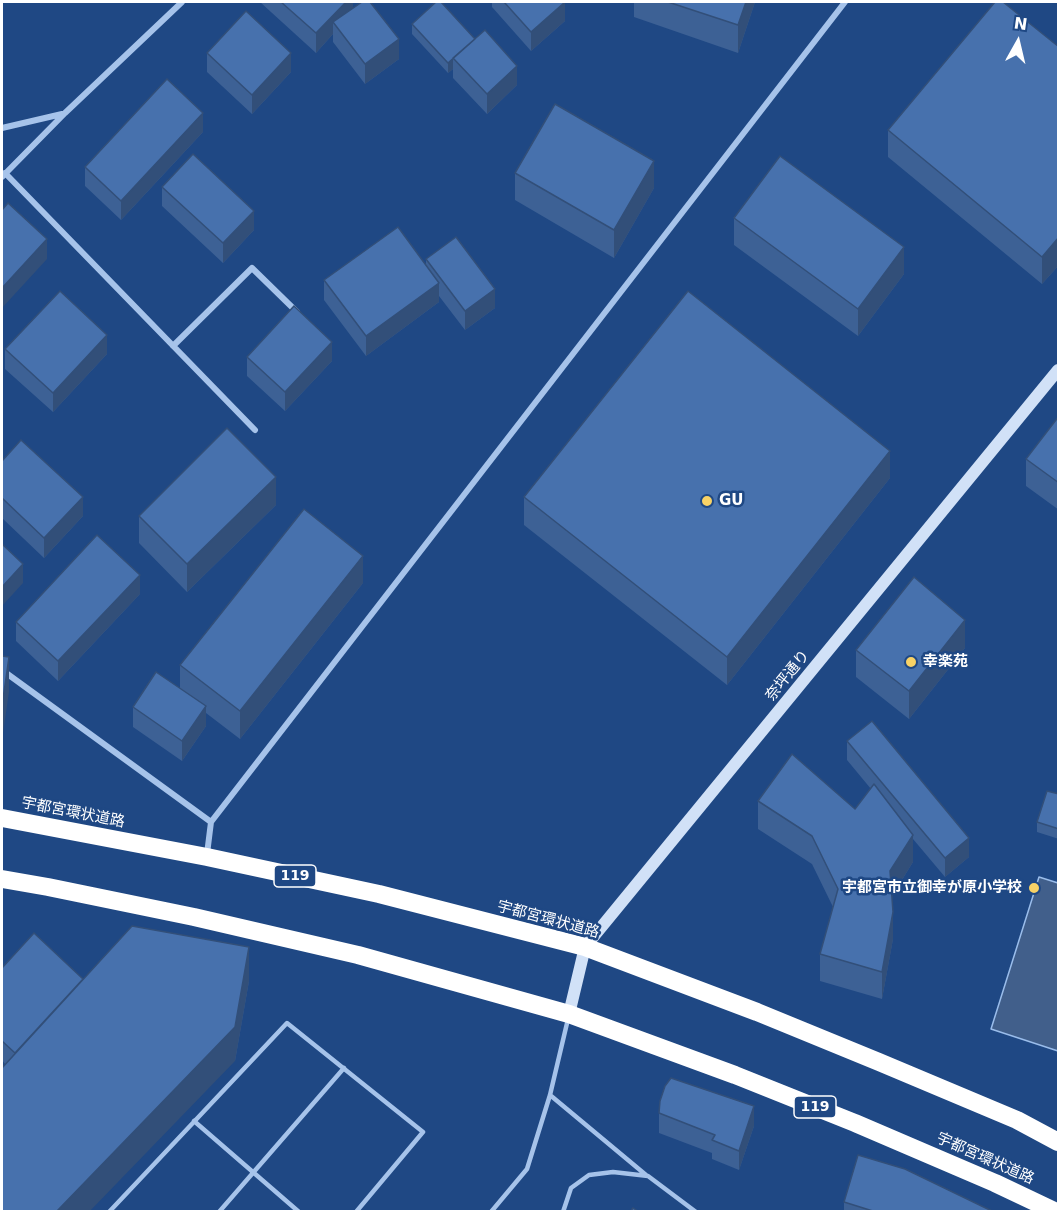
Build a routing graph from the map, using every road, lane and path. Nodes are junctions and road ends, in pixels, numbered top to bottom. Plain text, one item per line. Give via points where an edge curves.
1 (182, 2) edge
2 (845, 2) edge
3 (65, 113) junction
4 (2, 128) edge
5 (3, 175) edge
6 (301, 316) edge
7 (173, 346) junction
8 (1059, 370) edge
9 (255, 430) dead end
10 (2, 670) edge
11 (2, 818) edge
12 (211, 822) junction
13 (207, 857) junction
14 (2, 879) edge
15 (585, 947) junction
16 (569, 1014) junction
17 (344, 1068) junction
18 (550, 1095) junction
19 (194, 1121) junction
20 (1059, 1142) edge
21 (253, 1172) junction
22 (648, 1176) junction
23 (109, 1212) edge
24 (219, 1212) edge
25 (299, 1212) edge
26 (356, 1212) edge
27 (491, 1212) edge
28 (563, 1212) edge
29 (696, 1212) edge
30 (1056, 1212) edge

1 - 3 street
2 - 12 street
3 - 4 street
3 - 5 street
5 - 7 street
6 - 7 street via 252,268
7 - 9 street
8 - 15 street, 奈坪通り
10 - 12 street
11 - 13 highway, 宇都宮環状道路 / 119
12 - 13 street
13 - 15 highway, 宇都宮環状道路 / 119 via 379,894
14 - 16 highway, 宇都宮環状道路 / 119 via 358,955
15 - 16 street, 奈坪通り
15 - 20 highway, 宇都宮環状道路 / 119 via 879,1062 1017,1120
16 - 18 lane
16 - 30 highway, 宇都宮環状道路 / 119 via 855,1123
17 - 19 lane via 287,1023
17 - 21 lane
17 - 26 lane via 423,1131
18 - 22 lane
18 - 27 lane via 527,1169
19 - 21 lane
19 - 23 lane
21 - 24 lane
21 - 25 lane
22 - 28 lane via 613,1172 589,1175 571,1188
22 - 29 lane

